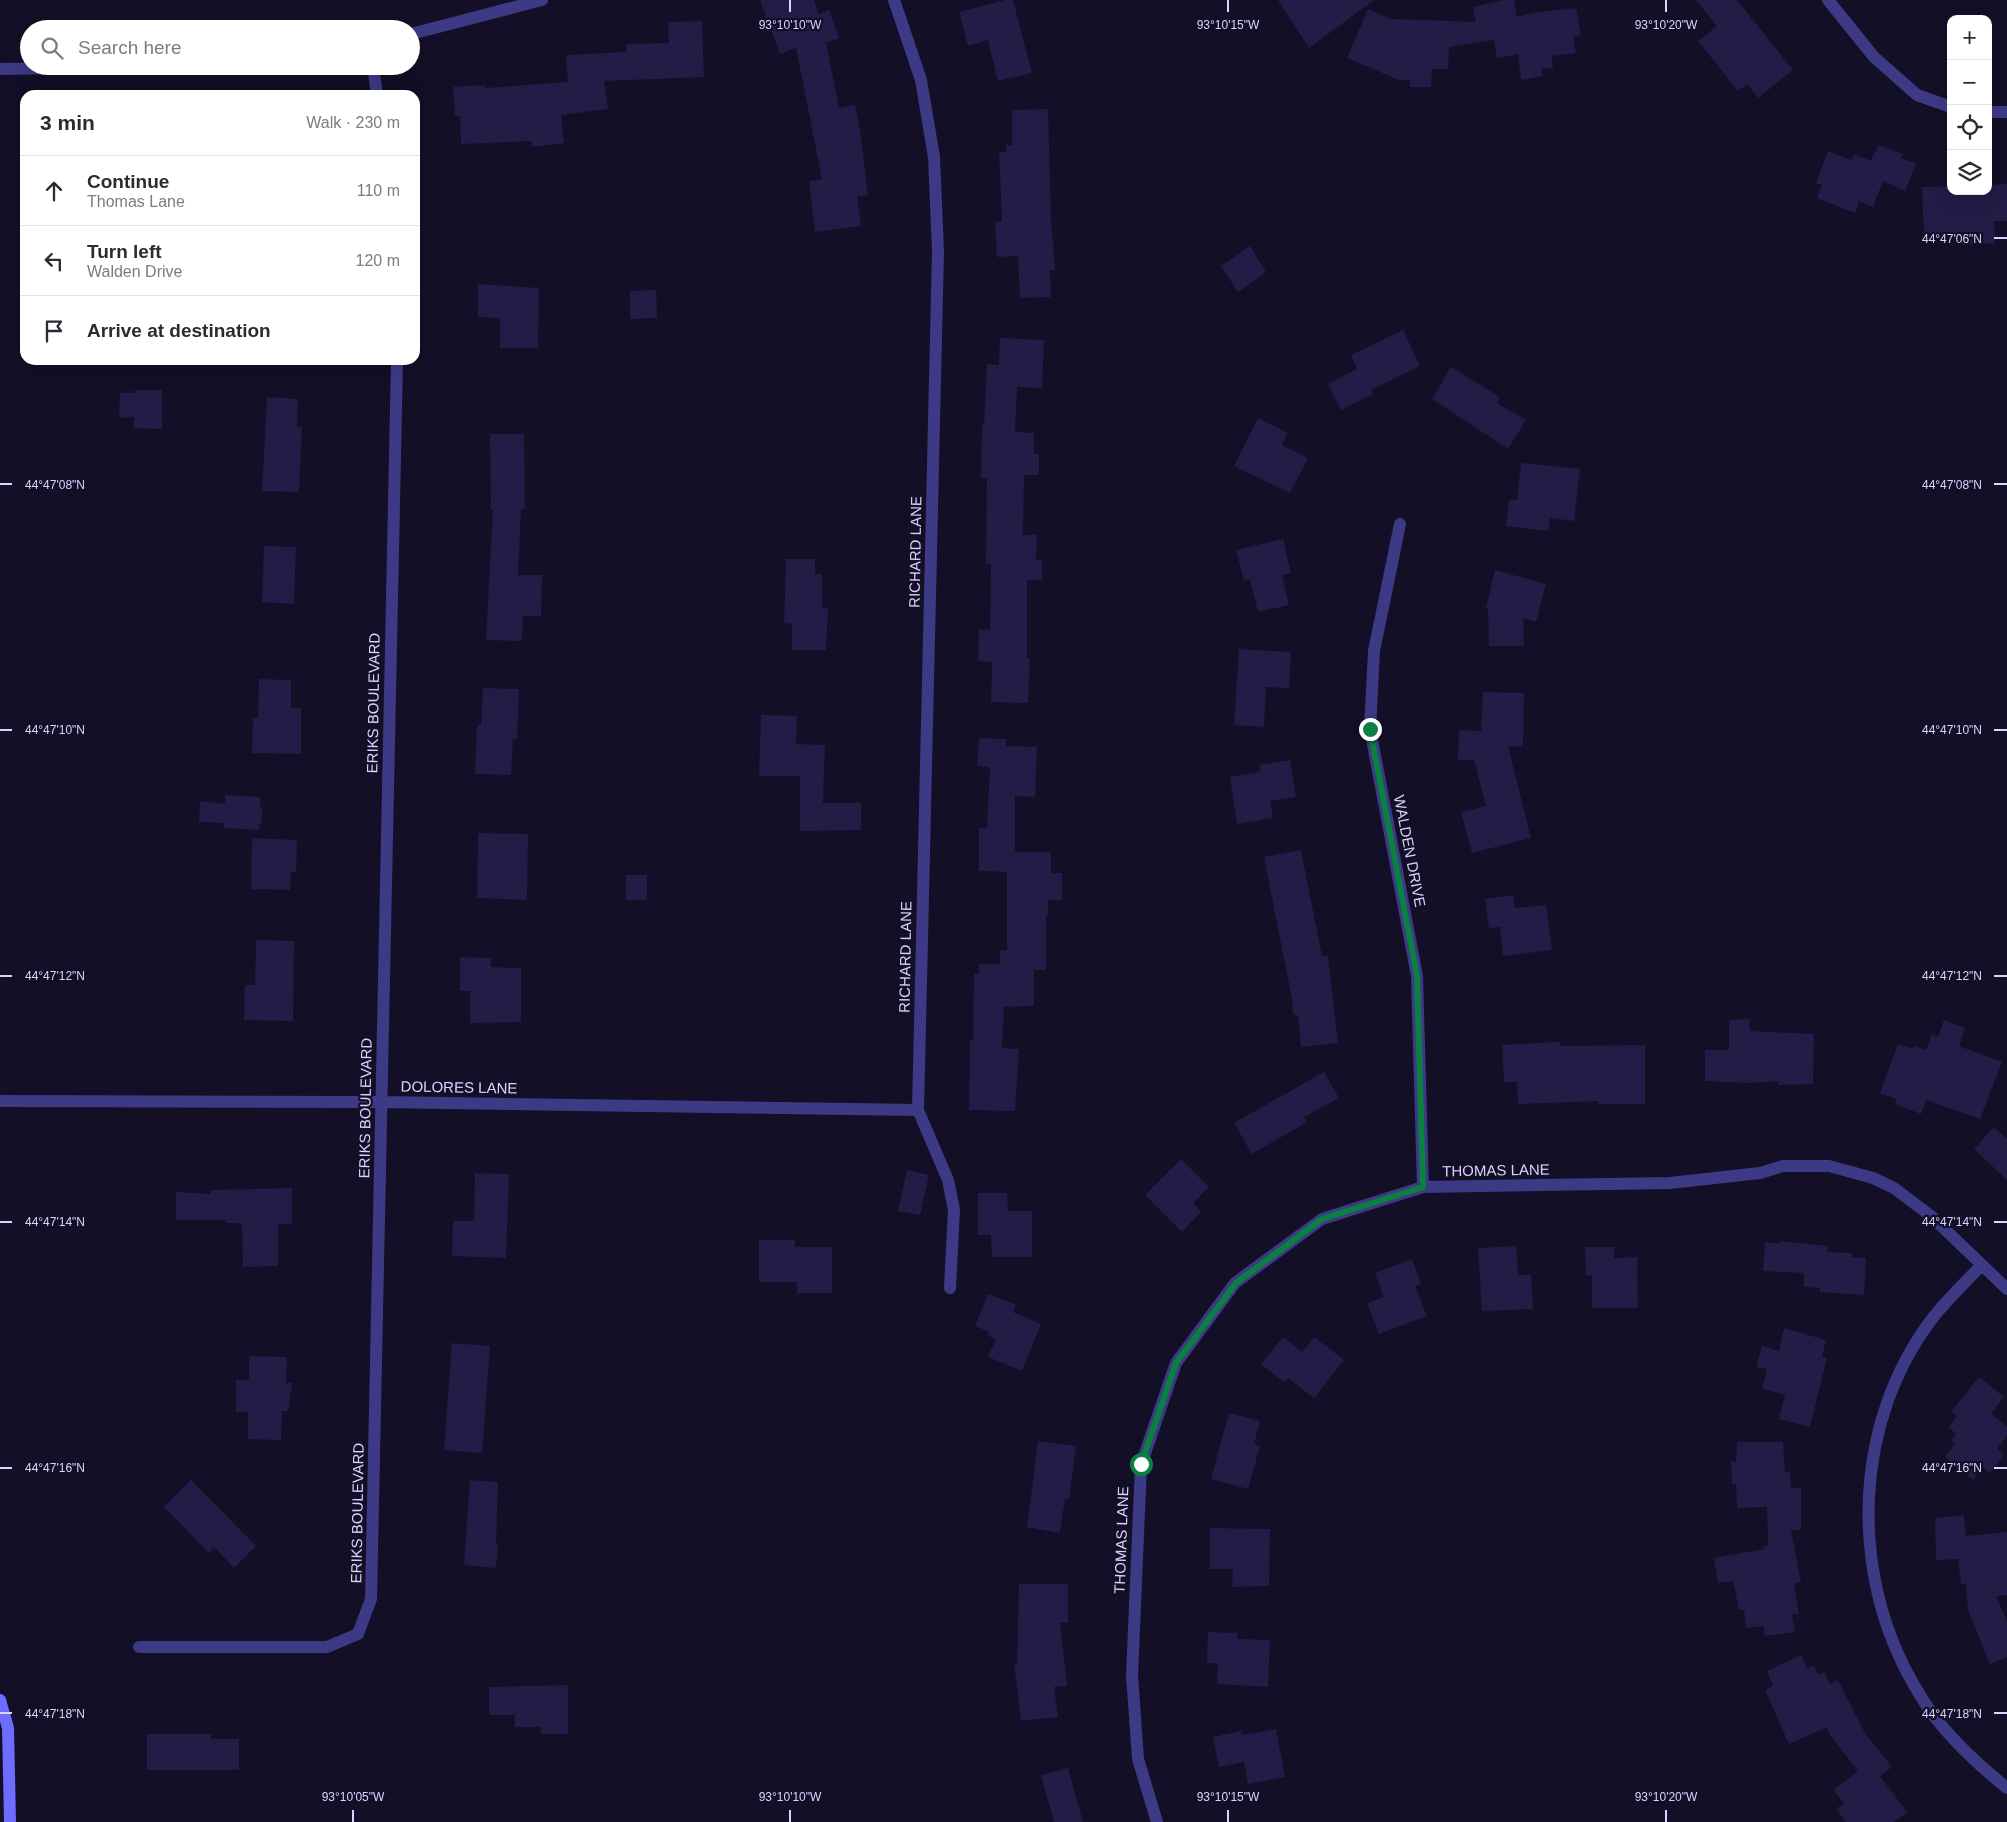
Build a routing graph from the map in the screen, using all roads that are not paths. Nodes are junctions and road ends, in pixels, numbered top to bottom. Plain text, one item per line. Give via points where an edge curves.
1 (542, 0) edge
2 (894, 0) edge
3 (1828, 0) edge
4 (420, 32) edge
5 (0, 69) edge
6 (20, 69) edge
7 (374, 75) edge
8 (376, 90) edge
9 (1947, 106) edge
10 (1992, 112) edge
11 (2007, 112) edge
12 (397, 365) edge
13 (1400, 524) dead end
14 (0, 1101) edge
15 (381, 1102) junction
16 (918, 1110) junction
17 (1423, 1187) junction
18 (1982, 1265) junction
19 (950, 1288) dead end
20 (2007, 1289) edge
21 (139, 1647) dead end
22 (0, 1700) edge
23 (2007, 1788) edge
24 (10, 1822) edge
25 (1157, 1822) edge

1 - 4 street
2 - 16 street, RICHARD LANE via 921,80 934,157 938,251
3 - 9 street via 1874,57 1917,95
5 - 6 street
7 - 8 street
10 - 11 street
12 - 15 street, ERIKS BOULEVARD
13 - 17 street, WALDEN DRIVE via 1374,651 1370,729 1417,976
14 - 15 street, DOLORES LANE
15 - 16 street, DOLORES LANE
15 - 21 street, ERIKS BOULEVARD via 371,1599 358,1634 327,1647
16 - 19 street via 948,1180 954,1210
17 - 18 street, THOMAS LANE via 1670,1183 1760,1172 1782,1166 1828,1166 1873,1178 1894,1188 1931,1216
17 - 25 street, THOMAS LANE via 1322,1219 1236,1283 1176,1363 1141,1464 1132,1676 1138,1759
18 - 20 street, THOMAS LANE
18 - 23 street via 1935,1315 1896,1381 1872,1465 1868,1525 1878,1598 1905,1670 1936,1720 1971,1758
22 - 24 main road via 8,1728

